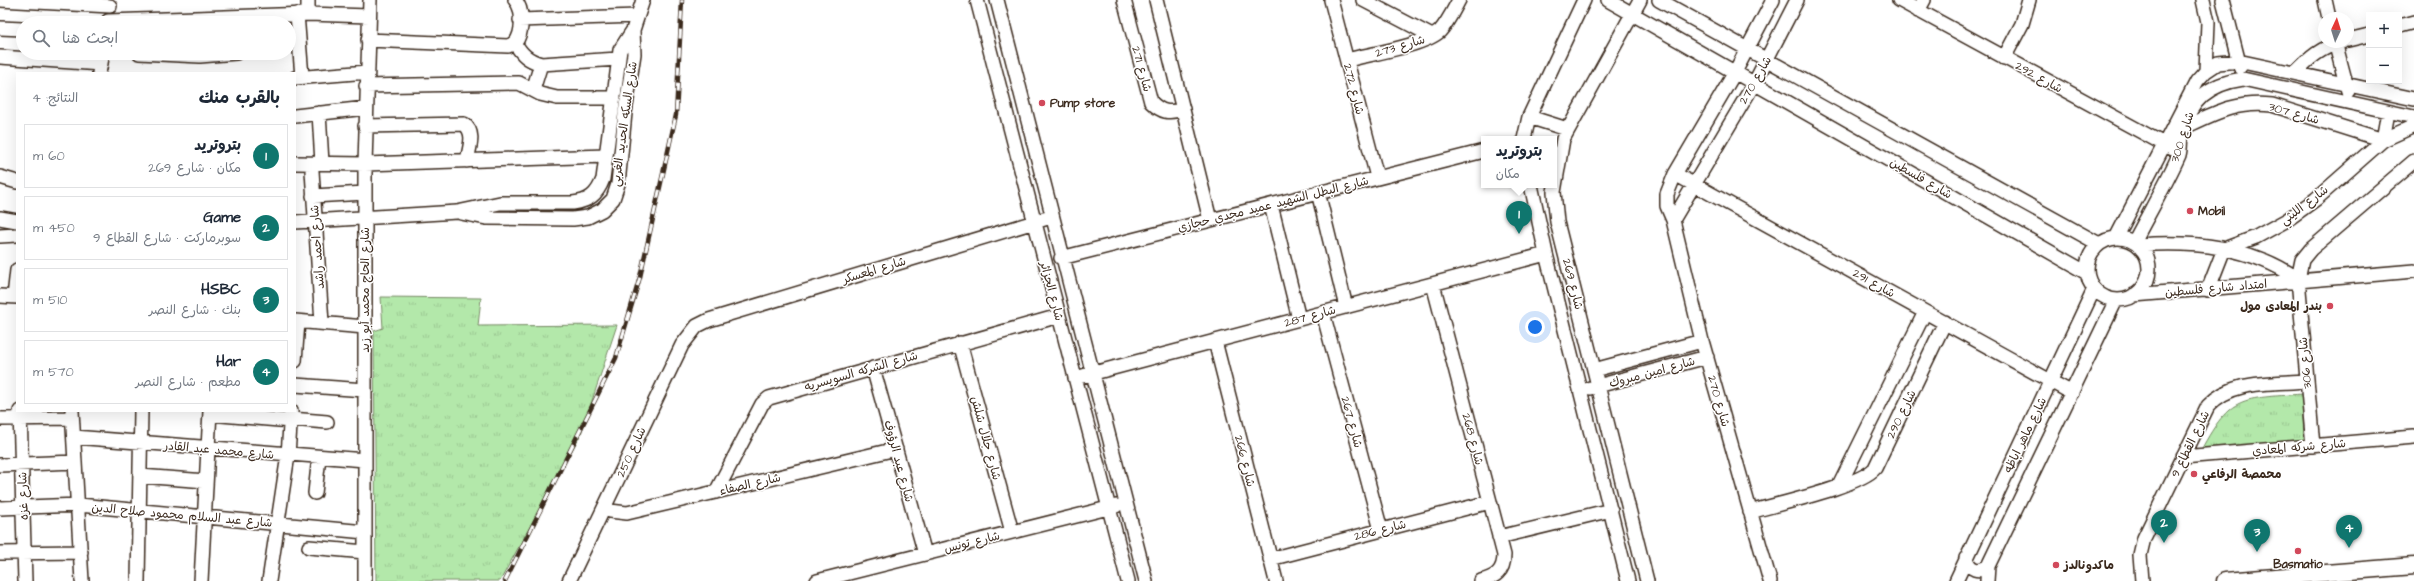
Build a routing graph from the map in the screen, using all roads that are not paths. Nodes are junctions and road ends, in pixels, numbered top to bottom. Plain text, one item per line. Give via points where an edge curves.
1 (0, 0) edge
2 (308, 0) edge
3 (370, 0) edge
4 (516, 0) edge
5 (643, 0) edge
6 (977, 0) edge
7 (997, 0) edge
8 (1124, 0) edge
9 (1156, 0) edge
10 (1331, 0) edge
11 (1363, 0) edge
12 (1459, 0) edge
13 (1584, 0) edge
14 (1608, 0) edge
15 (1640, 0) edge
16 (1659, 0) edge
17 (1774, 0) edge
18 (1797, 0) edge
19 (1899, 0) edge
20 (2029, 0) edge
21 (2203, 0) edge
22 (2223, 0) edge
23 (2325, 0) edge
24 (110, 3) edge
25 (1921, 5) edge
26 (2328, 12) edge
27 (302, 14) junction
28 (1632, 14) junction
29 (109, 16) edge
30 (254, 16) edge
31 (369, 16) junction
32 (638, 16) junction
33 (520, 20) junction
34 (2414, 22) edge
35 (2402, 25) edge
36 (0, 28) edge
37 (16, 29) edge
38 (633, 30) junction
39 (1432, 36) junction
40 (2366, 36) edge
41 (2354, 39) edge
42 (368, 40) junction
43 (296, 44) edge
44 (515, 44) junction
45 (2328, 48) edge
46 (2341, 48) edge
47 (1748, 49) junction
48 (296, 56) edge
49 (0, 57) edge
50 (16, 58) edge
51 (2004, 58) junction
52 (618, 59) junction
53 (50, 60) edge
54 (1346, 60) junction
55 (1767, 60) junction
56 (2238, 61) junction
57 (101, 63) edge
58 (1013, 63) junction
59 (541, 64) junction
60 (994, 67) junction
61 (2206, 71) junction
62 (367, 72) junction
63 (1735, 72) junction
64 (2295, 73) junction
65 (299, 78) edge
66 (2243, 79) junction
67 (1754, 82) junction
68 (2346, 84) junction
69 (366, 86) junction
70 (532, 90) junction
71 (612, 98) junction
72 (2414, 99) edge
73 (2350, 103) junction
74 (366, 108) junction
75 (1183, 110) junction
76 (2388, 112) junction
77 (319, 113) junction
78 (296, 116) edge
79 (1529, 117) junction
80 (2414, 117) edge
81 (365, 126) junction
82 (2414, 126) edge
83 (2183, 128) junction
84 (1567, 129) junction
85 (1525, 136) edge
86 (2383, 140) junction
87 (2165, 145) junction
88 (1481, 151) edge
89 (2180, 153) junction
90 (605, 156) junction
91 (467, 160) junction
92 (2414, 161) edge
93 (296, 163) edge
94 (365, 164) junction
95 (1039, 166) junction
96 (317, 167) junction
97 (1557, 168) edge
98 (1021, 172) junction
99 (1675, 174) junction
100 (1376, 177) junction
101 (0, 178) edge
102 (16, 182) edge
103 (1694, 183) junction
104 (1532, 188) edge
105 (1554, 188) edge
106 (1318, 192) junction
107 (365, 193) junction
108 (313, 196) junction
109 (1271, 205) junction
110 (457, 212) junction
111 (1051, 217) junction
112 (0, 218) edge
113 (365, 219) junction
114 (1210, 220) junction
115 (1673, 220) junction
116 (16, 221) edge
117 (315, 221) junction
118 (296, 222) edge
119 (1034, 222) junction
120 (16, 235) edge
121 (0, 236) edge
122 (2116, 238) junction
123 (2099, 244) junction
124 (2136, 244) junction
125 (2224, 249) junction
126 (1546, 254) junction
127 (1061, 258) junction
128 (2414, 271) edge
129 (2087, 273) junction
130 (2298, 279) junction
131 (16, 284) edge
132 (1433, 284) junction
133 (2094, 289) junction
134 (2208, 290) junction
135 (2134, 295) junction
136 (0, 296) edge
137 (15, 297) edge
138 (2116, 300) junction
139 (1346, 307) junction
140 (1926, 312) junction
141 (1323, 313) junction
142 (1058, 316) junction
143 (1299, 319) junction
144 (296, 321) edge
145 (1945, 322) junction
146 (322, 323) junction
147 (365, 326) junction
148 (697, 326) joint
149 (1215, 341) junction
150 (1702, 342) junction
151 (960, 343) junction
152 (1707, 357) junction
153 (873, 368) junction
154 (1594, 370) junction
155 (1094, 373) junction
156 (1074, 378) junction
157 (2307, 381) junction
158 (2051, 382) junction
159 (296, 385) edge
160 (1598, 386) junction
161 (365, 390) junction
162 (1581, 391) junction
163 (2072, 393) junction
164 (142, 412) edge
165 (210, 412) edge
166 (20, 415) edge
167 (72, 415) edge
168 (291, 417) edge
169 (0, 418) edge
170 (327, 422) dead end
171 (74, 437) junction
172 (2414, 437) edge
173 (140, 443) junction
174 (2313, 446) junction
175 (208, 449) junction
176 (896, 449) junction
177 (288, 455) junction
178 (319, 457) junction
179 (2183, 457) junction
180 (365, 460) junction
181 (75, 462) junction
182 (22, 465) junction
183 (0, 466) edge
184 (140, 476) junction
185 (206, 481) junction
186 (1839, 486) junction
187 (716, 492) junction
188 (315, 493) dead end
189 (1490, 502) junction
190 (1126, 504) junction
191 (79, 506) junction
192 (606, 506) junction
193 (0, 508) edge
194 (23, 508) junction
195 (1108, 508) junction
196 (1611, 510) junction
197 (139, 511) junction
198 (1750, 512) junction
199 (205, 516) junction
200 (278, 523) junction
201 (1381, 530) junction
202 (365, 532) junction
203 (1012, 532) junction
204 (1499, 537) junction
205 (309, 547) dead end
206 (81, 552) junction
207 (365, 552) junction
208 (0, 553) edge
209 (24, 553) junction
210 (925, 554) junction
211 (1966, 558) junction
212 (1270, 559) junction
213 (1988, 566) junction
214 (2414, 566) edge
215 (25, 581) edge
216 (82, 581) edge
217 (138, 581) edge
218 (201, 581) edge
219 (269, 581) edge
220 (365, 581) edge
221 (569, 581) edge
222 (817, 581) edge
223 (1128, 581) edge
224 (1146, 581) edge
225 (1276, 581) edge
226 (1481, 581) edge
227 (1628, 581) edge
228 (1646, 581) edge
229 (1770, 581) edge
230 (1956, 581) edge
231 (1987, 581) edge
232 (2142, 581) edge
233 (2225, 581) edge

1 - 24 street
2 - 27 street
3 - 31 street, شارع الحاج محمد أبو زيد
4 - 33 street
5 - 32 street, شارع السكه الحديد الغربي
6 - 60 street, شارع الجزائر
7 - 58 street, شارع الجزائر
8 - 75 street, شارع 271 via 1150,102 1165,112
9 - 75 street
10 - 54 street, شارع 272
11 - 39 street
12 - 39 street, شارع 273 via 1445,25
13 - 79 street
14 - 28 street
15 - 28 street, شارع 269
16 - 47 street
17 - 47 street, شارع 270
18 - 55 street, شارع 270
19 - 25 street, شارع 292
20 - 51 street via 2022,24
21 - 61 street via 2208,22
22 - 56 street
23 - 26 street
24 - 29 street
25 - 51 street, شارع 292
27 - 30 street
27 - 31 street
27 - 43 street
28 - 63 street
28 - 84 street, شارع 269
31 - 42 street, شارع الحاج محمد أبو زيد
32 - 33 street
32 - 38 street, شارع السكه الحديد الغربي
33 - 44 street via 520,33
34 - 35 street
36 - 37 street
38 - 52 street, شارع السكه الحديد الغربي via 620,50
38 - 110 street, شارع السكه الحديد الغربي via 634,54 618,184 613,198 602,210 588,217 573,219 486,218
39 - 54 street, شارع 273 via 1420,42
40 - 41 street
42 - 44 street via 508,46
42 - 62 street, شارع الحاج محمد أبو زيد
44 - 59 street via 530,61
45 - 64 street via 2312,56
46 - 68 street
47 - 55 street
47 - 63 street, شارع 270
48 - 65 street
49 - 50 street
51 - 87 street, شارع 292
52 - 59 street
52 - 71 street, شارع السكه الحديد الغربي
53 - 57 street
54 - 100 street, شارع 272
55 - 67 street, شارع 270
55 - 123 street
56 - 61 street, شارع 300 via 2218,63
56 - 64 street
56 - 66 street
58 - 60 street
58 - 95 street, شارع الجزائر
59 - 70 street
60 - 98 street, شارع الجزائر
61 - 87 street, شارع 300 via 2188,97
62 - 65 street
62 - 69 street, شارع الحاج محمد أبو زيد
63 - 67 street, شارع فلسطين
63 - 99 street, شارع 270
64 - 68 street
66 - 73 street, شارع 307
66 - 83 street, شارع 300 via 2220,84 2205,93 2194,104
67 - 103 street, شارع 270
67 - 129 street, شارع فلسطين
68 - 72 street
68 - 73 street
69 - 70 street via 519,83
69 - 74 street, شارع الحاج محمد أبو زيد
70 - 71 street via 557,98
71 - 90 street, شارع السكه الحديد الغربي
73 - 76 street, شارع 307
74 - 77 street
74 - 81 street, شارع الحاج محمد أبو زيد
75 - 114 street
76 - 80 street, شارع 307
76 - 86 street
77 - 78 street
77 - 96 street, شارع احمد راشد
79 - 84 street
79 - 85 street
81 - 91 street via 464,124 470,128 471,134
81 - 94 street, شارع الحاج محمد أبو زيد
82 - 86 street, شارع الليثي
83 - 86 street, شارع 307 via 2236,105 2254,103 2272,105
83 - 89 street, شارع 300
84 - 97 street, شارع 269
86 - 125 street, شارع الليثي via 2316,199 2287,220 2256,237
87 - 89 street, شارع 292
87 - 122 street, شارع 300
88 - 100 street, شارع البطل الشهيد عميد مجدي حجازي
89 - 124 street, شارع 300
90 - 91 street
90 - 110 street, شارع السكه الحديد الغربي via 603,180 599,189 583,202 500,203
91 - 94 street
92 - 130 street via 2311,249 2302,260
93 - 96 street
94 - 96 street
94 - 107 street, شارع الحاج محمد أبو زيد
95 - 98 street
95 - 111 street, شارع الجزائر
96 - 108 street, شارع احمد راشد
98 - 119 street, شارع الجزائر
99 - 103 street, شارع 291
99 - 115 street, شارع 270 via 1667,194 1667,206
100 - 106 street, شارع البطل الشهيد عميد مجدي حجازي
101 - 102 street
103 - 115 street, شارع 270
103 - 140 street, شارع 291
104 - 126 street, شارع 269
105 - 154 street, شارع 269 via 1557,222
106 - 109 street, شارع البطل الشهيد عميد مجدي حجازي
106 - 139 street
107 - 108 street
107 - 113 street, شارع الحاج محمد أبو زيد
108 - 117 street, شارع احمد راشد
109 - 114 street, شارع البطل الشهيد عميد مجدي حجازي
109 - 143 street
110 - 113 street, شارع السكه الحديد الغربي
111 - 119 street, شارع المعسكر
111 - 127 street, شارع الجزائر
112 - 116 street
113 - 117 street, شارع السكه الحديد الغربي
113 - 147 street, شارع الحاج محمد أبو زيد
114 - 127 street, شارع البطل الشهيد عميد مجدي حجازي
115 - 150 street, شارع 270
117 - 118 street, شارع السكه الحديد الغربي
117 - 146 street, شارع احمد راشد
119 - 142 street, شارع الجزائر
119 - 148 street, شارع المعسكر via 709,320
120 - 121 street
122 - 123 street
122 - 124 street
123 - 129 street via 2088,260
124 - 125 street, امتداد شارع فلسطين via 2167,243
124 - 135 street via 2146,256 2149,271 2145,285
125 - 130 street, امتداد شارع فلسطين via 2264,259
125 - 134 street
126 - 132 street, شارع 287
126 - 162 street, شارع 269
127 - 155 street, شارع الجزائر
128 - 130 street, امتداد شارع فلسطين
129 - 133 street
130 - 134 street, امتداد شارع فلسطين
130 - 157 street, شارع 306
131 - 137 street
132 - 139 street, شارع 287
132 - 189 street, شارع 268
133 - 138 street via 2104,297
133 - 158 street, شارع ماهر اباظه
134 - 135 street, امتداد شارع فلسطين
135 - 138 street
136 - 137 street
138 - 163 street, شارع ماهر اباظه
139 - 141 street, شارع 287
140 - 145 street, شارع 291
140 - 186 street, شارع 290
141 - 143 street, شارع 287
141 - 201 street, شارع 267
142 - 151 street, شارع الشركه السويسريه
142 - 156 street, شارع الجزائر
143 - 149 street, شارع 287
144 - 146 street
145 - 158 street, شارع 291
145 - 186 street, شارع 290 via 1875,468 1865,477
146 - 147 street
147 - 161 street, شارع الحاج محمد أبو زيد
148 - 192 street, شارع 250 via 682,345
149 - 155 street, شارع 287
149 - 212 street, شارع 266
150 - 152 street, شارع 270
150 - 154 street, شارع امين مبروك
151 - 153 street, شارع الشركه السويسريه
151 - 203 street, شارع جلال شلش
152 - 160 street, شارع امين مبروك
152 - 198 street, شارع 270
153 - 176 street, شارع عبد الرؤوف
153 - 187 street, شارع الشركه السويسريه via 769,398 762,404
154 - 160 street, شارع 269
155 - 156 street, شارع 287
155 - 190 street, شارع الجزائر
156 - 195 street, شارع الجزائر
157 - 174 street, شارع 306
157 - 179 street, شارع القطاع 9 via 2241,386 2228,390 2208,406
158 - 163 street, شارع 291
158 - 211 street, شارع ماهر اباظه
159 - 161 street
160 - 162 street, شارع امين مبروك
160 - 228 street, شارع 269
161 - 180 street, شارع الحاج محمد أبو زيد
162 - 196 street, شارع 269
163 - 213 street, شارع ماهر اباظه
164 - 173 street
165 - 168 street
165 - 175 street
166 - 167 street
166 - 169 street
166 - 182 street, شارع غزه
167 - 171 street
168 - 170 street
168 - 177 street
171 - 173 street, شارع محمد عبد القادر
171 - 181 street
172 - 174 street, شارع شركه المعادي
173 - 175 street, شارع محمد عبد القادر
173 - 184 street
174 - 179 street, شارع شركه المعادي
175 - 177 street, شارع محمد عبد القادر
175 - 185 street
176 - 187 street, شارع الصفاء
176 - 210 street, شارع عبد الرؤوف
177 - 178 street, شارع محمد عبد القادر
177 - 200 street
178 - 180 street, شارع محمد عبد القادر
178 - 188 street
179 - 232 street, شارع القطاع 9 via 2142,544
180 - 202 street, شارع الحاج محمد أبو زيد
181 - 182 street
181 - 191 street
182 - 183 street
182 - 194 street, شارع غزه
184 - 185 street
184 - 197 street
185 - 199 street
186 - 198 street, شارع 290
187 - 192 street, شارع الصفاء via 627,513 610,511
189 - 201 street, شارع 286
189 - 204 street, شارع 268
190 - 195 street, شارع تونس
190 - 224 street, شارع الجزائر
191 - 194 street, شارع عبد السلام محمود صلاح الدين
191 - 197 street, شارع عبد السلام محمود صلاح الدين
191 - 206 street
192 - 221 street, شارع 250
193 - 194 street, شارع عبد السلام محمود صلاح الدين
194 - 209 street, شارع غزه
195 - 203 street, شارع تونس
195 - 223 street, شارع الجزائر
196 - 204 street
196 - 227 street, شارع 269
197 - 199 street, شارع عبد السلام محمود صلاح الدين
197 - 217 street
198 - 229 street, شارع 270
199 - 200 street, شارع عبد السلام محمود صلاح الدين
199 - 218 street
200 - 202 street, شارع عبد السلام محمود صلاح الدين
200 - 219 street
201 - 212 street, شارع 286
202 - 207 street, شارع الحاج محمد أبو زيد
203 - 210 street, شارع تونس
204 - 226 street, شارع 268 via 1504,555 1502,568 1494,577
205 - 207 street
206 - 209 street
206 - 216 street
207 - 220 street, شارع الحاج محمد أبو زيد
208 - 209 street
209 - 215 street, شارع غزه
210 - 222 street, شارع تونس
211 - 213 street via 1970,567 1974,569 1979,570
211 - 230 street, شارع ماهر اباظه
212 - 225 street, شارع 266
213 - 231 street, شارع ماهر اباظه
214 - 233 main road

